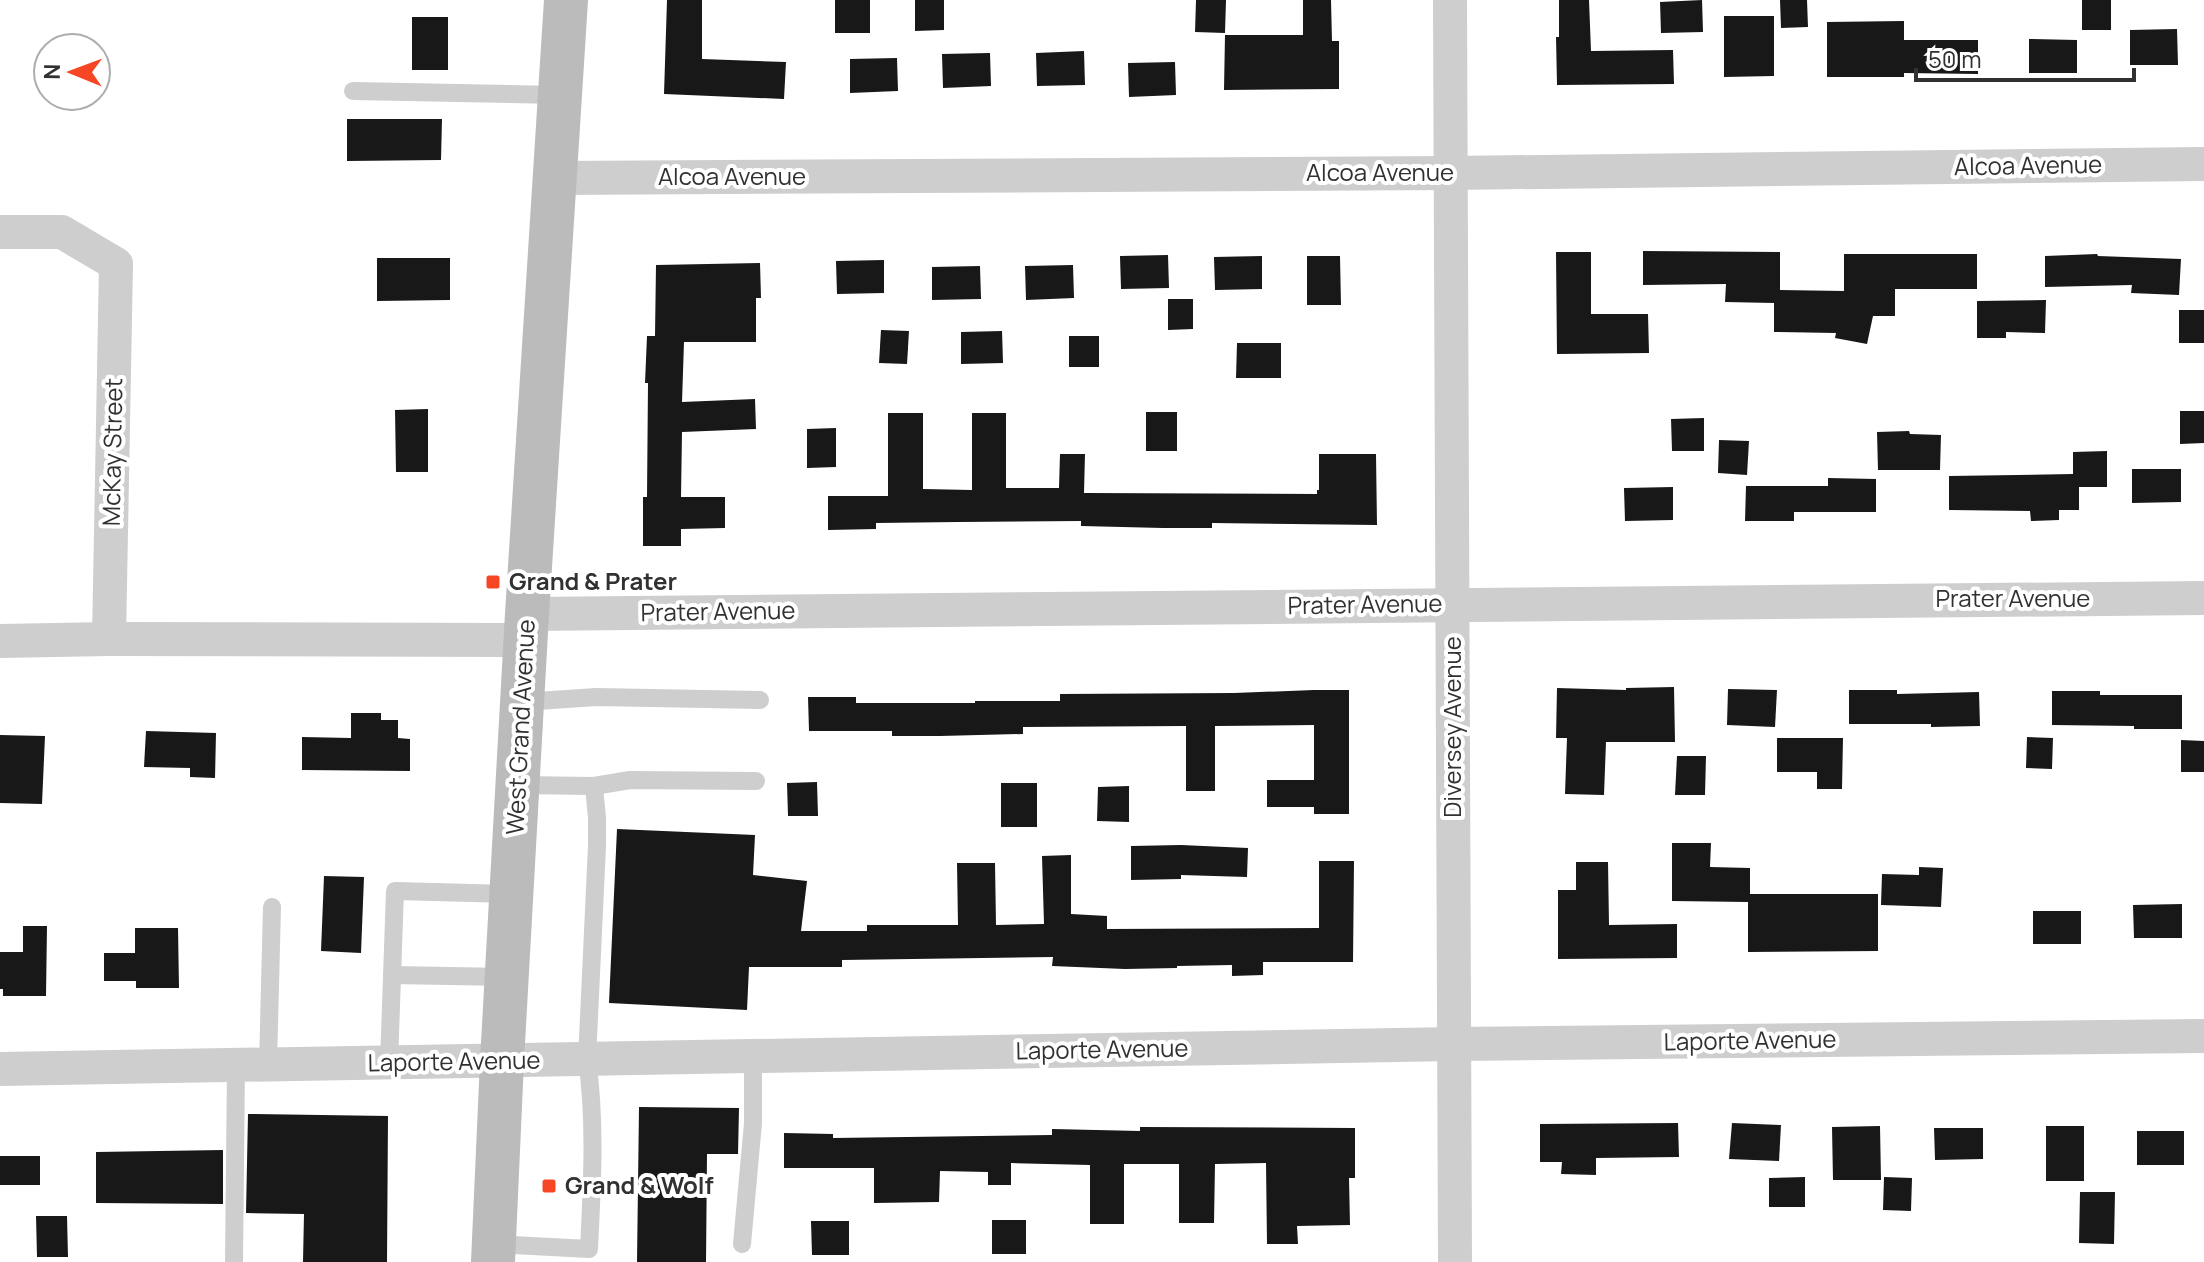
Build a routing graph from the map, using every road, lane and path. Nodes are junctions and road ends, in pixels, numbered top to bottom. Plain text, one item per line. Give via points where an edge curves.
1 (566, 0) edge
2 (1450, 0) edge
3 (353, 91) dead end
4 (561, 95) junction
5 (2204, 164) edge
6 (1451, 173) junction
7 (556, 178) junction
8 (0, 232) edge
9 (2204, 598) edge
10 (1453, 604) junction
11 (526, 627) junction
12 (109, 639) junction
13 (0, 641) edge
14 (760, 700) dead end
15 (523, 702) junction
16 (756, 781) dead end
17 (518, 785) junction
18 (594, 786) junction
19 (511, 894) junction
20 (272, 907) dead end
21 (392, 975) junction
22 (507, 977) junction
23 (2204, 1036) edge
24 (1454, 1044) junction
25 (753, 1057) junction
26 (587, 1060) junction
27 (502, 1061) junction
28 (389, 1063) junction
29 (252, 1065) junction
30 (0, 1069) edge
31 (742, 1244) dead end
32 (493, 1253) edge
33 (234, 1262) edge
34 (1455, 1262) edge

1 - 4 main road, West Grand Avenue
2 - 6 street, Diversey Avenue
3 - 4 lane
4 - 7 main road, West Grand Avenue
5 - 6 street, Alcoa Avenue
6 - 7 street, Alcoa Avenue
6 - 10 street, Diversey Avenue
7 - 11 main road, West Grand Avenue
8 - 12 street, McKay Street via 62,232 116,264
9 - 10 street, Prater Avenue
10 - 11 street, Prater Avenue
10 - 24 street, Diversey Avenue
11 - 12 street, Prater Avenue
11 - 15 main road, West Grand Avenue
12 - 13 street, Prater Avenue
14 - 15 lane via 596,697
15 - 17 main road, West Grand Avenue
16 - 18 lane via 630,780
17 - 18 lane
17 - 19 main road, West Grand Avenue
18 - 26 lane via 597,846
19 - 21 lane via 395,891
19 - 22 main road, West Grand Avenue
20 - 29 lane
21 - 22 lane
21 - 28 lane
22 - 27 main road, West Grand Avenue
23 - 24 street, Laporte Avenue
24 - 25 street, Laporte Avenue
24 - 34 street, Diversey Avenue
25 - 26 street, Laporte Avenue
25 - 31 lane
26 - 27 street, Laporte Avenue
26 - 32 lane via 592,1091 589,1249
27 - 28 street, Laporte Avenue
27 - 32 main road, West Grand Avenue
28 - 29 street, Laporte Avenue
29 - 30 street, Laporte Avenue
29 - 33 lane

